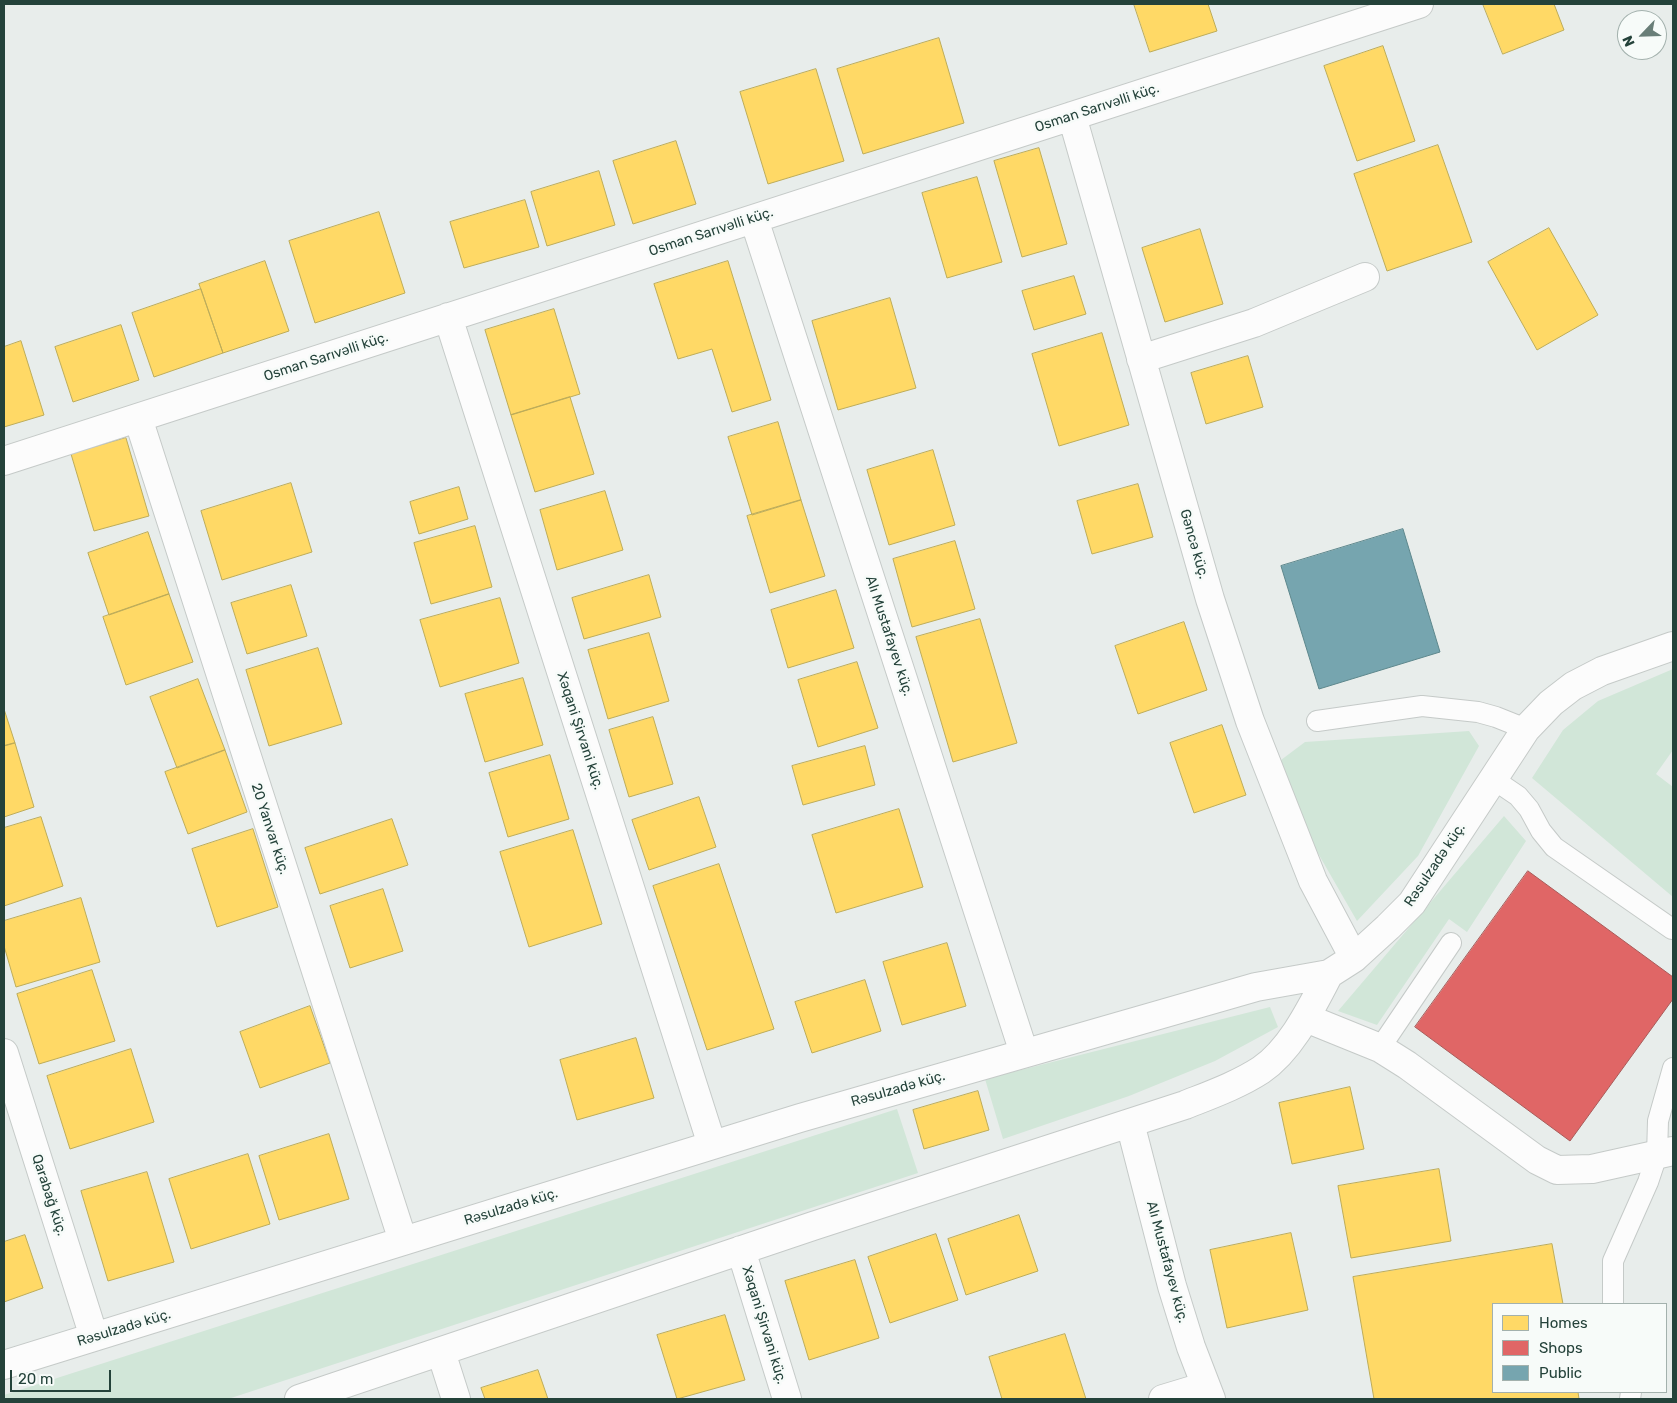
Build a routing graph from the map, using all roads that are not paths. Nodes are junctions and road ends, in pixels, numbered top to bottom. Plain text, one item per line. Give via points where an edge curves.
1 (1419, 4) edge
2 (1072, 116) junction
3 (754, 219) junction
4 (1365, 277) dead end
5 (448, 317) junction
6 (1141, 359) junction
7 (138, 418) junction
8 (4, 461) edge
9 (1673, 646) edge
10 (1317, 720) dead end
11 (1526, 729) junction
12 (1493, 779) junction
13 (1672, 929) edge
14 (1451, 943) dead end
15 (1354, 958) junction
16 (1330, 974) junction
17 (1306, 1018) junction
18 (1380, 1048) junction
19 (4, 1053) edge
20 (1024, 1053) junction
21 (1673, 1068) edge
22 (1130, 1122) junction
23 (712, 1145) junction
24 (1665, 1153) edge
25 (403, 1241) junction
26 (741, 1250) junction
27 (1613, 1303) edge
28 (94, 1337) junction
29 (441, 1352) junction
30 (4, 1365) edge
31 (1209, 1393) edge
32 (299, 1399) edge
33 (456, 1399) edge
34 (787, 1399) edge
35 (1163, 1399) edge

1 - 2 street, Osman Sarıvəlli küç.
2 - 3 street, Osman Sarıvəlli küç.
2 - 6 street, Gəncə küç.
3 - 5 street, Osman Sarıvəlli küç.
3 - 20 street, Alı Mustafayev küç.
4 - 6 street via 1254,323
5 - 7 street, Osman Sarıvəlli küç.
5 - 23 street, Xəqani Şirvani küç.
6 - 15 street, Gəncə küç. via 1210,599 1250,721 1312,881
7 - 8 street, Osman Sarıvəlli küç.
7 - 25 street, 20 Yanvar küç.
9 - 11 street, Rəsulzadə küç. via 1602,671 1573,686
10 - 11 lane via 1422,706 1478,712
11 - 12 street, Rəsulzadə küç.
12 - 13 lane via 1529,808 1554,847
12 - 15 street, Rəsulzadə küç. via 1412,903
14 - 18 lane
15 - 16 street, Rəsulzadə küç.
16 - 17 street
16 - 20 street, Rəsulzadə küç. via 1256,987
17 - 18 street
17 - 22 street via 1283,1050 1262,1070 1185,1105
18 - 24 street via 1407,1064 1537,1160 1557,1170 1592,1169
19 - 28 street, Qarabağ küç.
20 - 23 street, Rəsulzadə küç.
21 - 24 lane via 1658,1120
22 - 26 street
22 - 31 street, Alı Mustafayev küç. via 1172,1286
23 - 25 street, Rəsulzadə küç.
24 - 27 lane via 1648,1182 1613,1261
25 - 28 street, Rəsulzadə küç.
26 - 29 street
26 - 34 street, Xəqani Şirvani küç.
28 - 30 street, Rəsulzadə küç.
29 - 32 street
29 - 33 street
31 - 35 street

